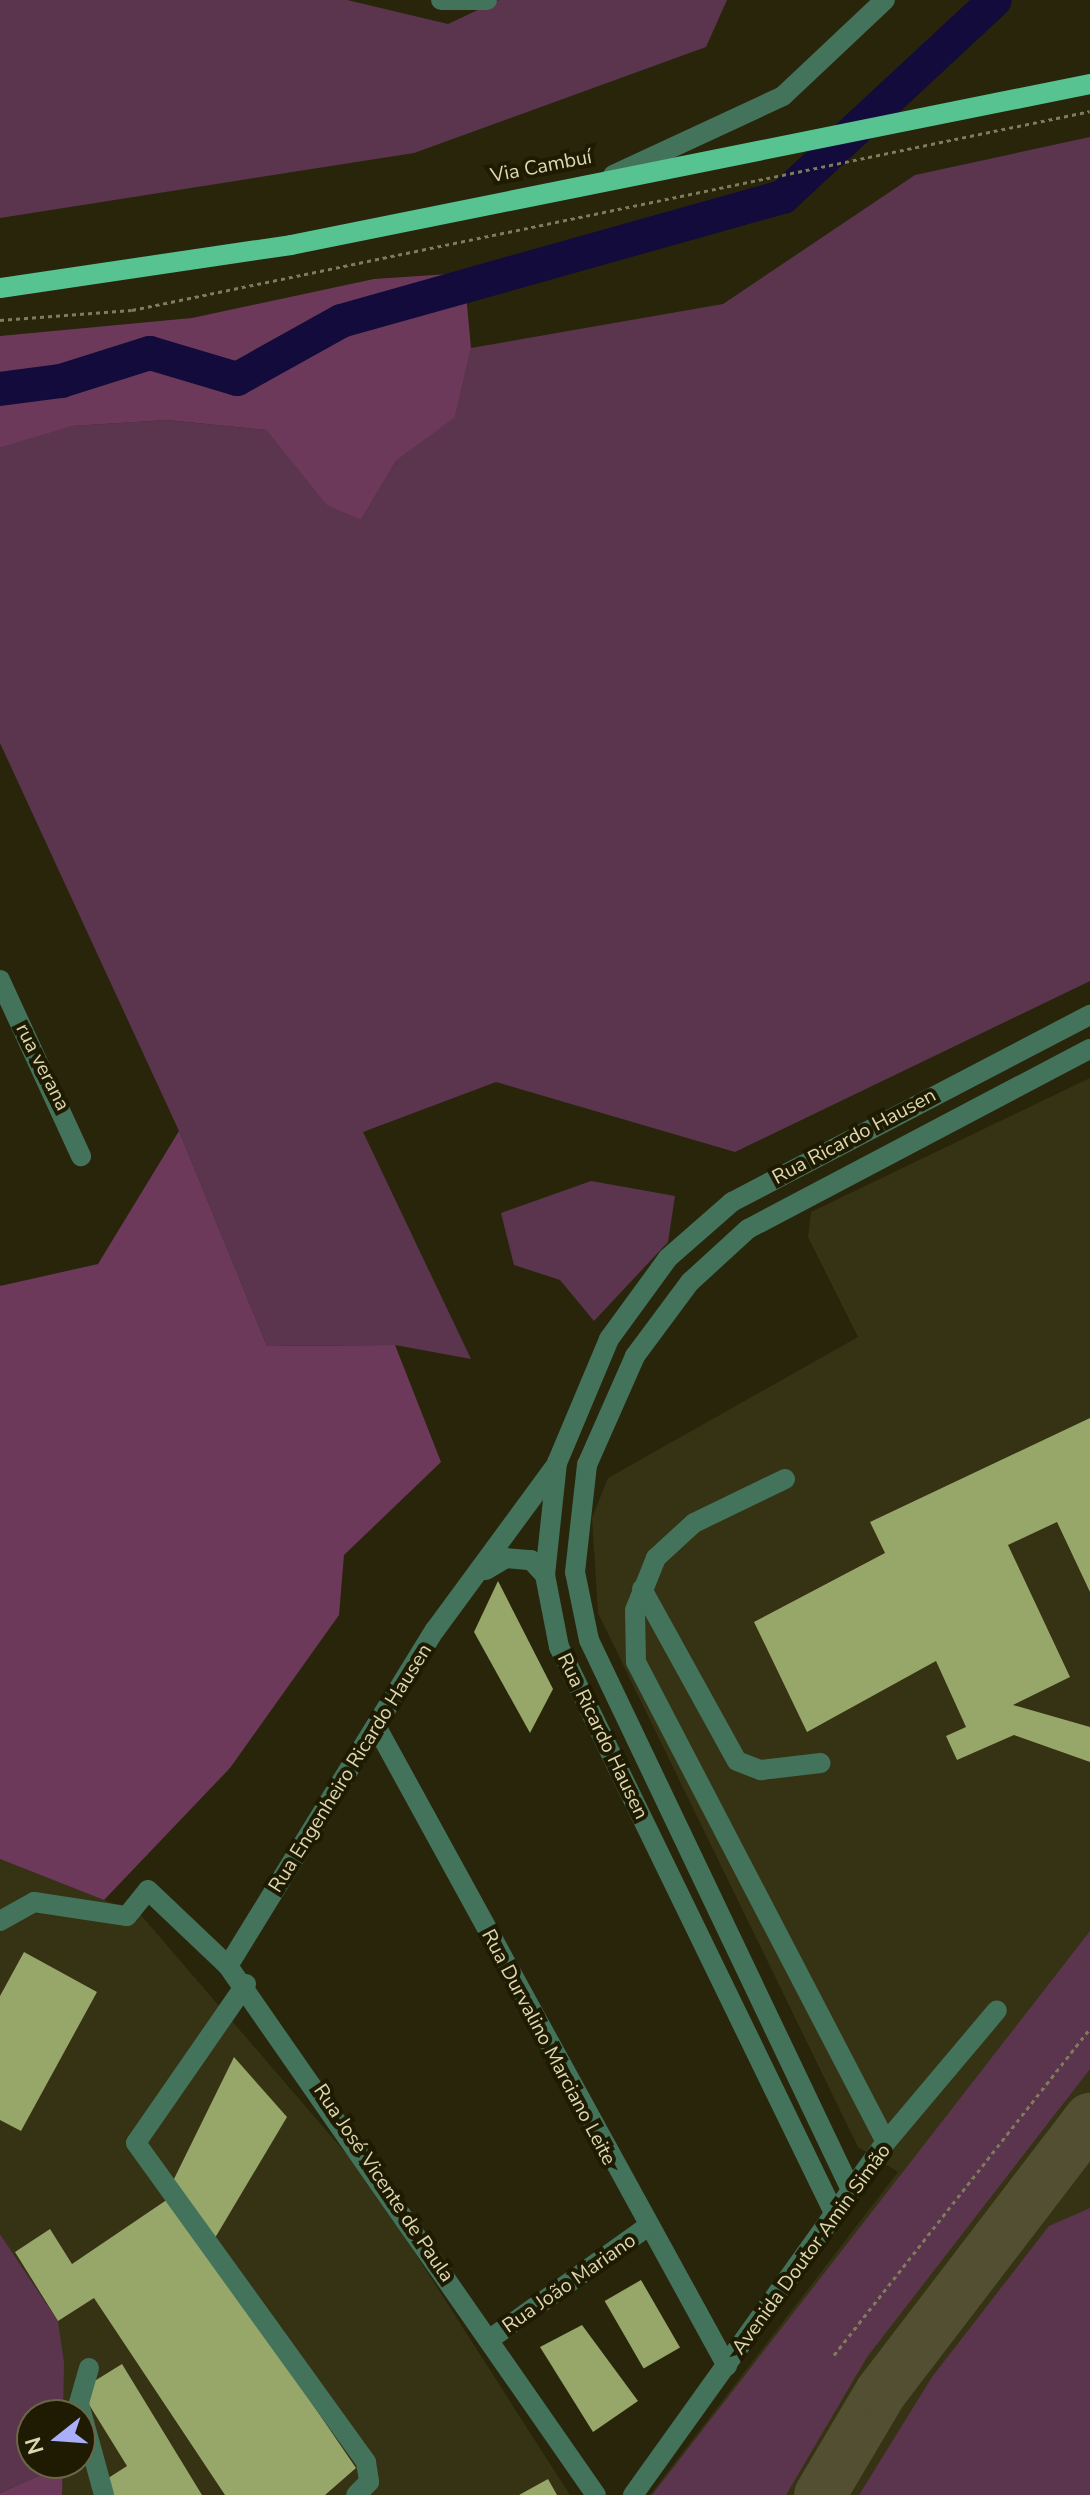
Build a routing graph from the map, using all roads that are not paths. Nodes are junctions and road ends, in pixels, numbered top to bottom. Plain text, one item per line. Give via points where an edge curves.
1 (441, 0) edge
2 (487, 0) edge
3 (885, 0) edge
4 (1090, 84) edge
5 (608, 177) junction
6 (0, 288) edge
7 (0, 980) edge
8 (1090, 1015) edge
9 (1090, 1049) edge
10 (81, 1156) dead end
11 (557, 1463) junction
12 (785, 1479) dead end
13 (479, 1574) junction
14 (545, 1575) junction
15 (642, 1589) junction
16 (376, 1726) junction
17 (821, 1763) dead end
18 (0, 1921) edge
19 (228, 1966) junction
20 (246, 1984) junction
21 (997, 2010) dead end
22 (886, 2142) junction
23 (851, 2190) junction
24 (834, 2213) junction
25 (647, 2227) junction
26 (490, 2339) junction
27 (727, 2366) junction
28 (89, 2368) dead end
29 (104, 2495) edge
30 (356, 2495) edge
31 (596, 2495) edge
32 (633, 2495) edge

1 - 2 street
3 - 5 street via 783,96
4 - 5 main road, Via Cambuí
5 - 6 main road, Via Cambuí via 291,245
7 - 10 street, rua verana
8 - 11 street, Rua Ricardo Hausen via 732,1202 668,1258 609,1339
9 - 23 street, Rua Ricardo Hausen via 748,1229 690,1282 635,1356 587,1465 575,1572 589,1640
11 - 13 street, Rua Engenheiro Ricardo Hausen
11 - 14 street, Rua Ricardo Hausen
12 - 15 street via 694,1523 656,1558
13 - 14 street via 506,1558 531,1560
13 - 16 street, Rua Engenheiro Ricardo Hausen
14 - 24 street, Rua Ricardo Hausen via 559,1647
15 - 17 street via 737,1761 761,1770
15 - 22 street via 635,1610 636,1662
16 - 19 street, Rua Engenheiro Ricardo Hausen
16 - 25 street, Rua Durvalino Marciano Leite
18 - 19 street, Rua José Vicente de Paula via 34,1902 127,1916 148,1890
19 - 20 street, Rua José Vicente de Paula
20 - 26 street, Rua José Vicente de Paula
20 - 30 street via 136,2143 366,2462 369,2482
21 - 22 street, Avenida Doutor Amin Simão
22 - 23 street, Avenida Doutor Amin Simão
23 - 24 street, Avenida Doutor Amin Simão
24 - 27 street, Avenida Doutor Amin Simão
25 - 26 street, Rua João Mariano
25 - 27 street, Rua Durvalino Marciano Leite
26 - 31 street, Rua José Vicente de Paula
27 - 32 street, Avenida Doutor Amin Simão
28 - 29 street via 79,2404

